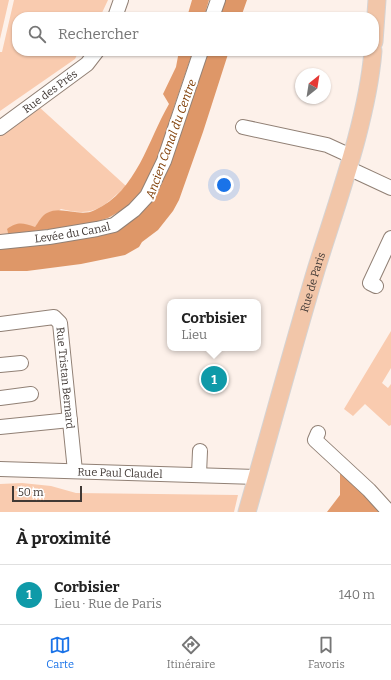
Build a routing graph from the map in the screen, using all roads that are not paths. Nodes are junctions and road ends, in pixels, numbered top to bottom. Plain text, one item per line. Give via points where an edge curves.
1 (121, 0) edge
2 (218, 0) edge
3 (377, 0) edge
4 (117, 12) edge
5 (214, 12) edge
6 (376, 12) edge
7 (93, 56) edge
8 (199, 56) edge
9 (372, 56) edge
10 (243, 127) dead end
11 (0, 128) edge
12 (349, 162) junction
13 (391, 188) edge
14 (391, 238) edge
15 (0, 242) edge
16 (376, 286) dead end
17 (0, 324) edge
18 (21, 363) dead end
19 (0, 365) edge
20 (31, 394) dead end
21 (0, 398) edge
22 (70, 420) junction
23 (0, 427) edge
24 (318, 433) dead end
25 (200, 451) dead end
26 (0, 469) edge
27 (75, 472) junction
28 (199, 474) junction
29 (257, 477) junction
30 (247, 512) edge
31 (389, 512) edge

1 - 4 street
2 - 5 street
3 - 6 main road
7 - 11 street, Rue des Prés via 87,64
8 - 15 street, Levée du Canal via 164,161 147,196 134,210 114,225 49,238
9 - 12 main road, Rue de Paris via 366,99
10 - 12 street via 327,145
12 - 13 street
12 - 29 main road, Rue de Paris
14 - 16 street via 370,283
17 - 22 street, Rue Tristan Bernard via 54,317 60,323
18 - 19 street
20 - 21 street
22 - 23 street
22 - 27 street, Rue Tristan Bernard
24 - 31 street via 315,440
25 - 28 street
26 - 27 street, Rue Paul Claudel
27 - 28 street, Rue Paul Claudel
28 - 29 street, Rue Paul Claudel
29 - 30 main road, Rue de Paris

